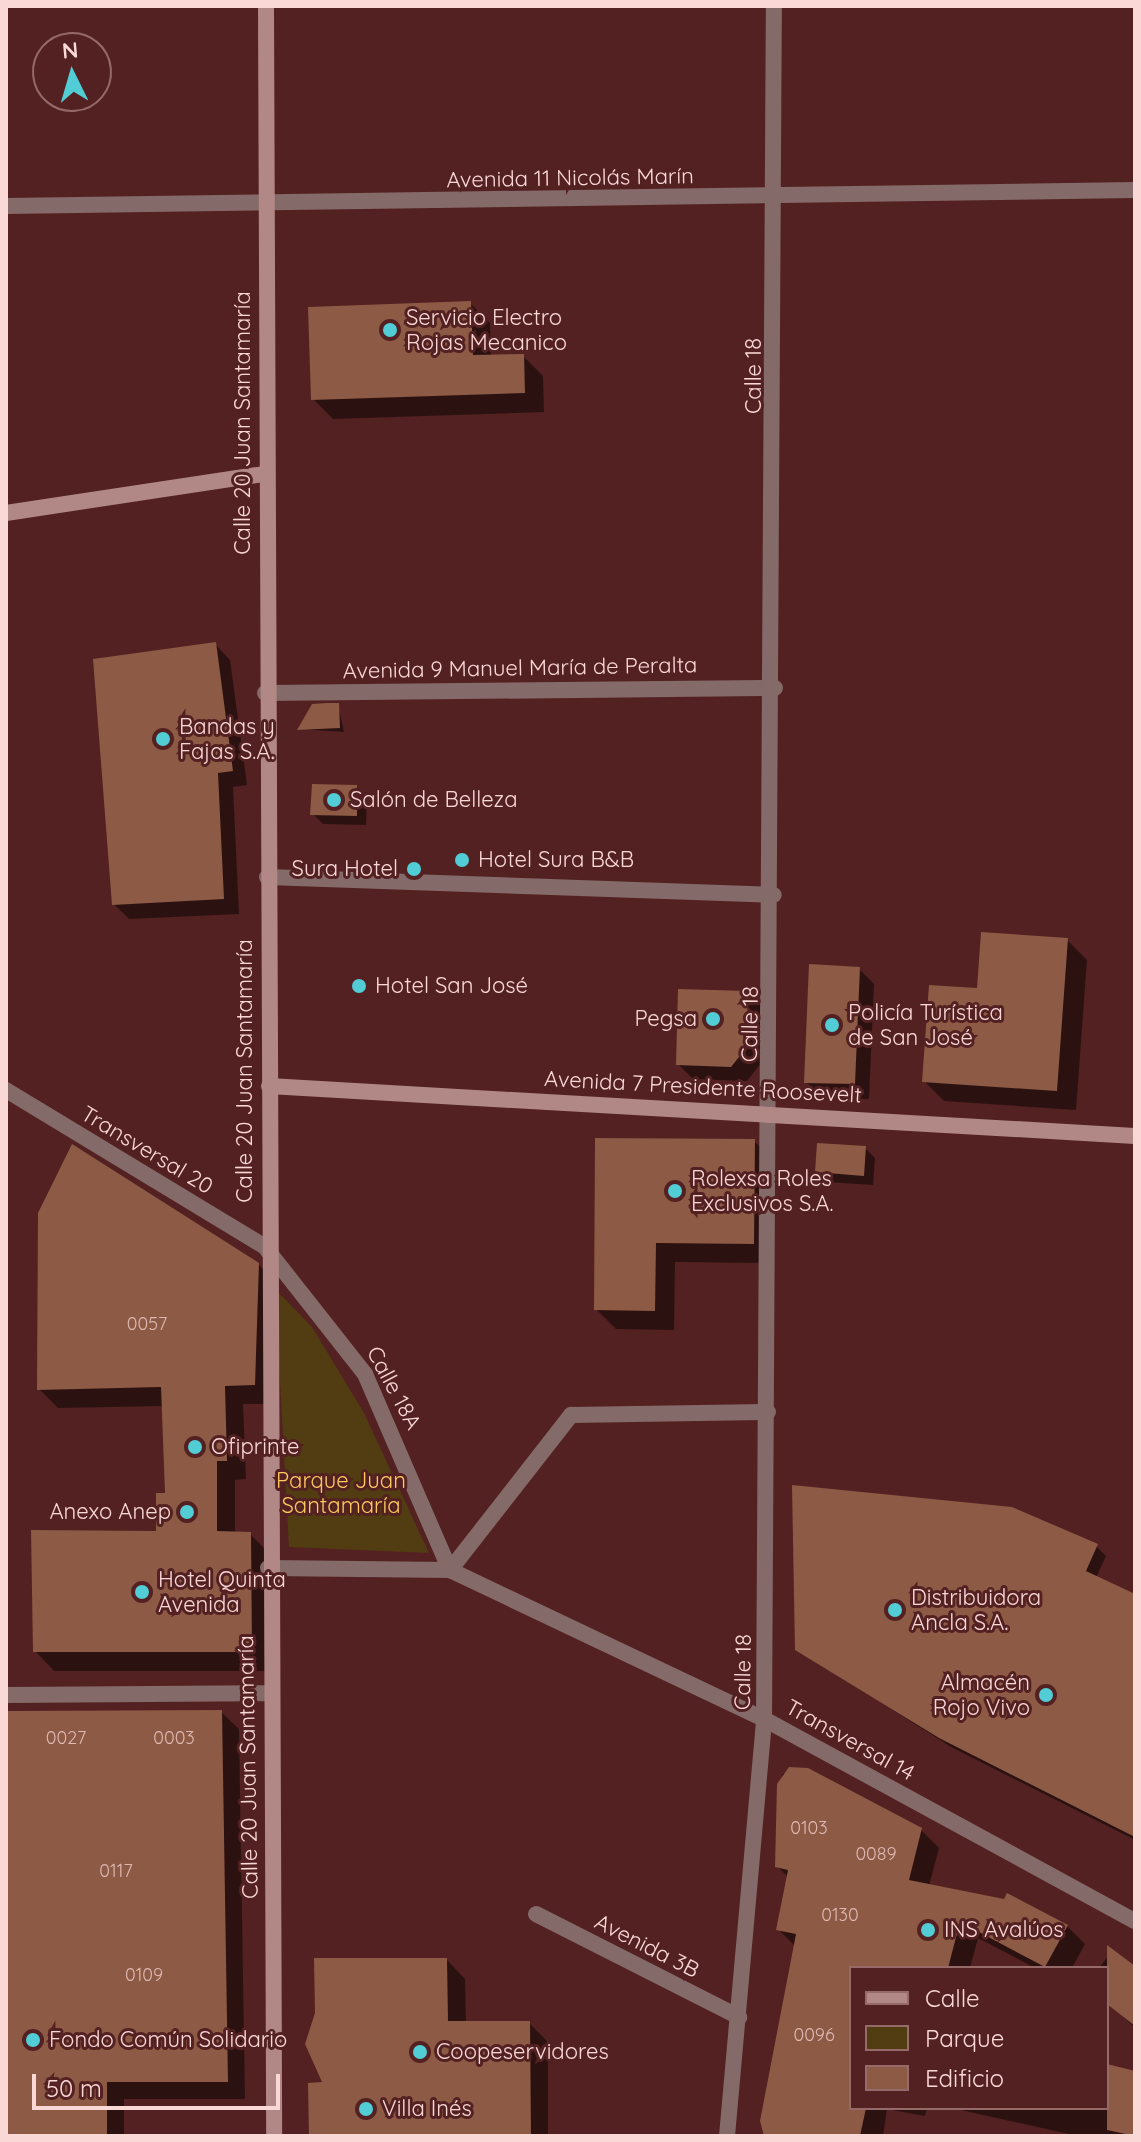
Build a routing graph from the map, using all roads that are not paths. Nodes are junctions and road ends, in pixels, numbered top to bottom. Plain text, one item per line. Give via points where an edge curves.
1 (266, 6) edge
2 (774, 6) edge
3 (1135, 190) edge
4 (777, 196) junction
5 (267, 205) junction
6 (6, 206) edge
7 (263, 474) junction
8 (6, 513) edge
9 (775, 688) junction
10 (265, 693) junction
11 (267, 877) junction
12 (774, 895) junction
13 (269, 1086) junction
14 (6, 1090) edge
15 (771, 1112) junction
16 (1135, 1136) edge
17 (265, 1247) junction
18 (768, 1412) junction
19 (268, 1568) junction
20 (450, 1570) junction
21 (269, 1693) junction
22 (6, 1695) edge
23 (764, 1719) junction
24 (536, 1914) dead end
25 (1135, 1921) edge
26 (739, 2017) junction
27 (274, 2136) edge
28 (727, 2136) edge

1 - 5 street, Calle 20 Juan Santamaría
2 - 4 street, Calle 18
3 - 4 street, Avenida 11 Nicolás Marín
4 - 5 street, Avenida 11 Nicolás Marín
4 - 9 street, Calle 18
5 - 6 street, Avenida 11 Nicolás Marín
5 - 7 street, Calle 20 Juan Santamaría
7 - 8 street
7 - 10 street, Calle 20 Juan Santamaría
9 - 10 street, Avenida 9 Manuel María de Peralta
9 - 12 street, Calle 18
10 - 11 street, Calle 20 Juan Santamaría
11 - 12 street
11 - 13 street, Calle 20 Juan Santamaría
12 - 15 street, Calle 18
13 - 15 street, Avenida 7 Presidente Roosevelt
13 - 17 street, Calle 20 Juan Santamaría
14 - 17 street, Transversal 20
15 - 16 street, Avenida 7 Presidente Roosevelt
15 - 18 street, Calle 18
17 - 19 street, Calle 20 Juan Santamaría
17 - 20 street, Calle 18A via 365,1374
18 - 20 street via 571,1415
18 - 23 street, Calle 18
19 - 20 street
19 - 21 street, Calle 20 Juan Santamaría
20 - 23 street, Transversal 14
21 - 22 street
21 - 27 street, Calle 20 Juan Santamaría
23 - 25 street, Transversal 14
23 - 26 street, Calle 18
24 - 26 street, Avenida 3B
26 - 28 street, Calle 18

